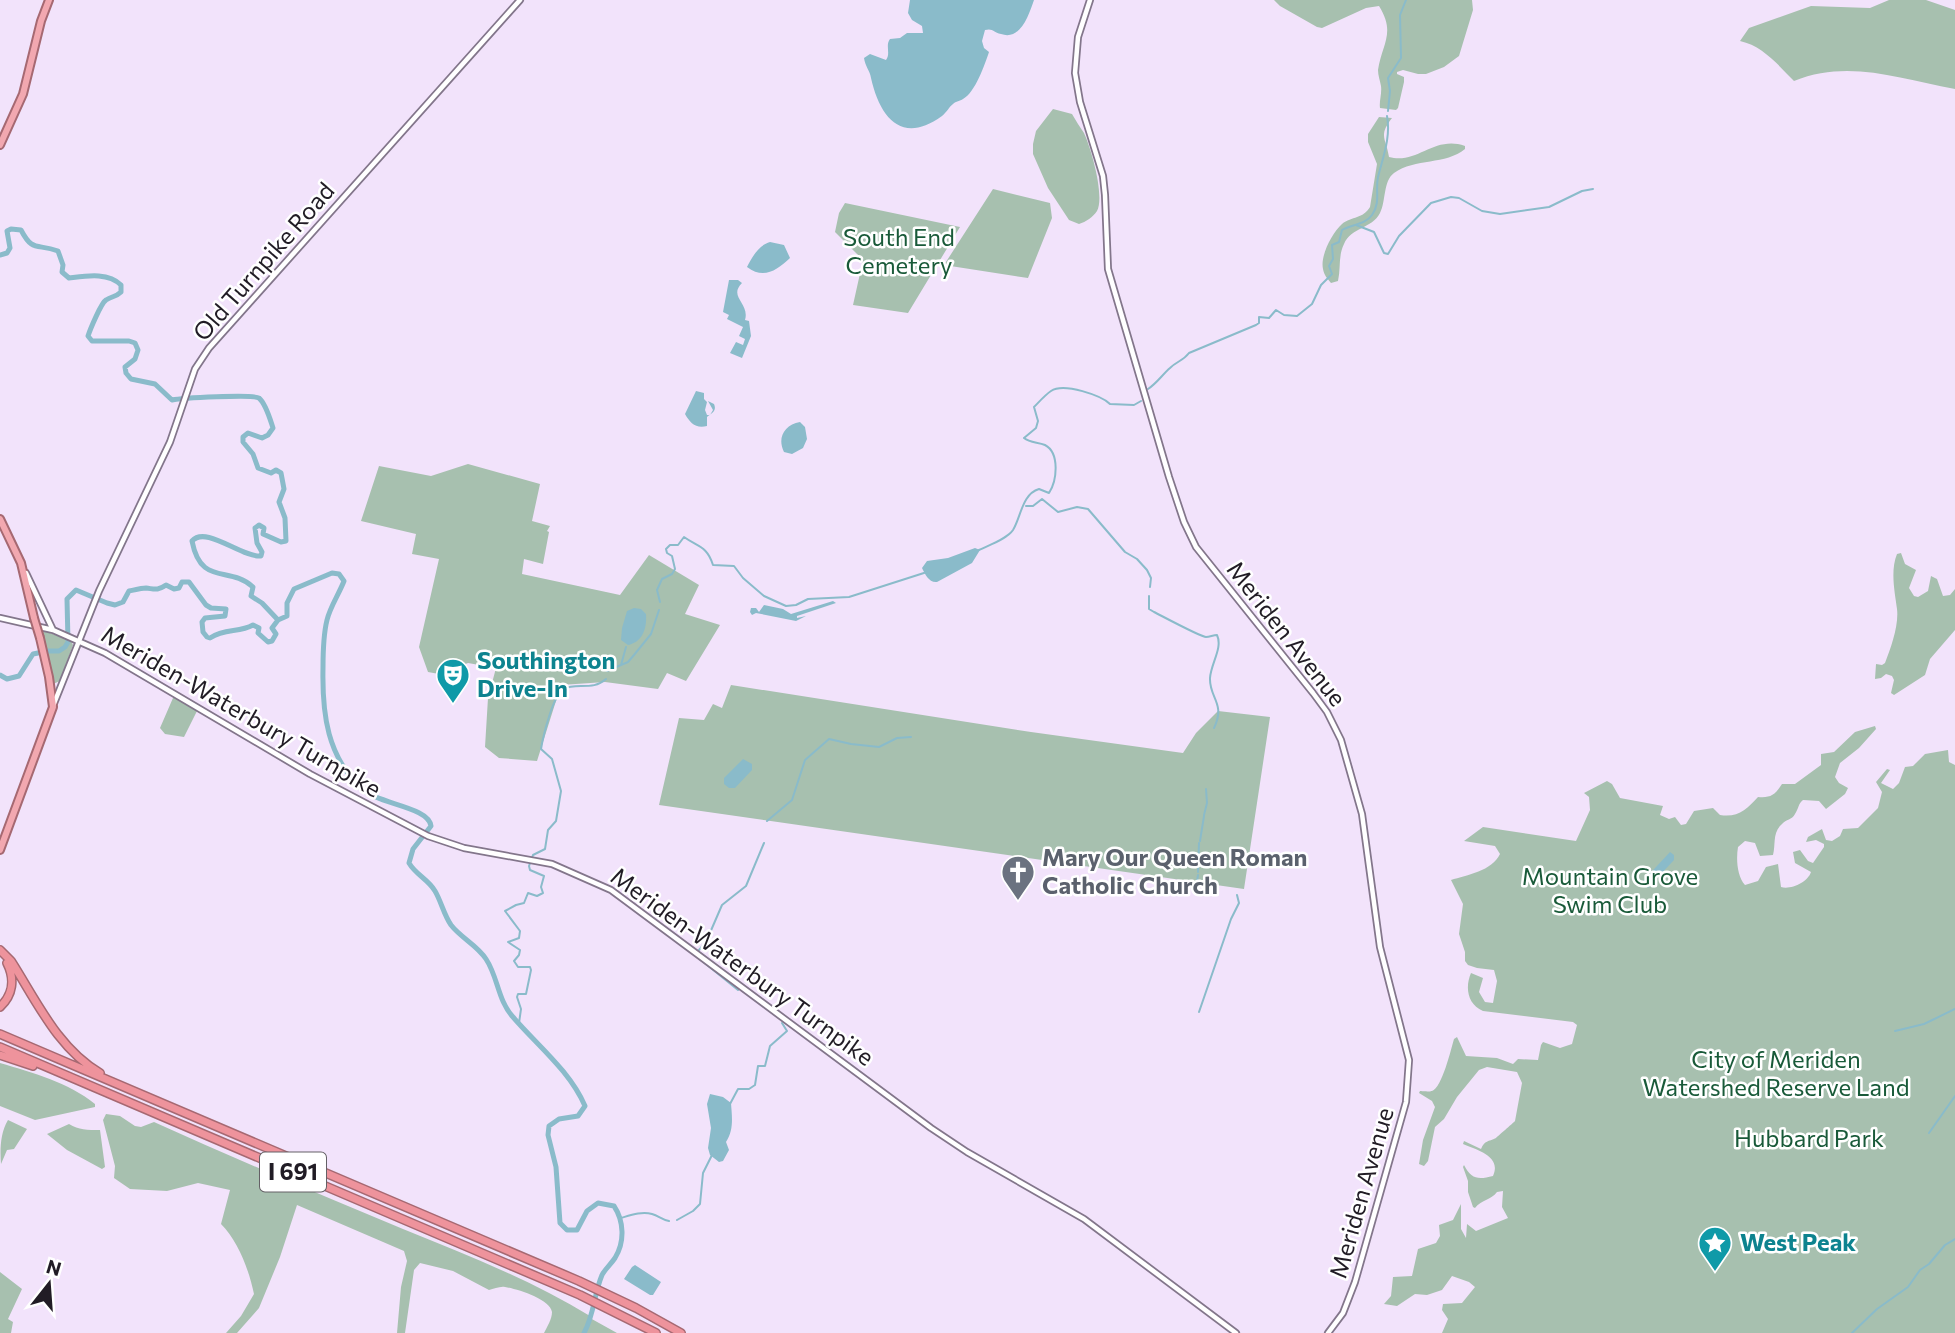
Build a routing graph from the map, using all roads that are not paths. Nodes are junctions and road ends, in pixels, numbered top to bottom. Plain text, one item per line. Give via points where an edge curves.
1 (49, 0) edge
2 (520, 0) edge
3 (1090, 0) edge
4 (0, 145) edge
5 (0, 519) edge
6 (20, 563) junction
7 (0, 618) edge
8 (53, 630) junction
9 (78, 640) junction
10 (53, 707) junction
11 (0, 850) edge
12 (0, 953) edge
13 (0, 1007) edge
14 (0, 1034) edge
15 (0, 1047) edge
16 (0, 1055) edge
17 (92, 1087) junction
18 (137, 1093) junction
19 (678, 1331) edge
20 (656, 1333) edge
21 (1236, 1333) edge
22 (1328, 1333) edge

1 - 4 highway via 23,94
2 - 9 main road, Old Turnpike Road via 209,348 195,369 170,442
3 - 22 main road, Meriden Avenue via 1075,53 1077,87 1102,176 1108,269 1169,477 1196,547 1318,699 1341,740 1365,828 1380,947 1409,1060 1406,1102 1356,1282 1343,1314
5 - 6 highway
6 - 8 main road
6 - 10 highway, bridge
7 - 8 main road, Meriden-Waterbury Turnpike
8 - 9 main road, Meriden-Waterbury Turnpike
9 - 10 main road, Old Turnpike Road
9 - 21 main road, Meriden-Waterbury Turnpike via 310,774 428,836 464,848 531,859 583,876 630,902 931,1128 1084,1219
10 - 11 highway
12 - 13 highway via 12,978 10,994
12 - 18 highway via 11,961 71,1050
14 - 18 highway, I 691
15 - 17 highway, I 691
16 - 17 highway
17 - 20 highway, I 691 via 585,1297
18 - 19 highway, I 691 via 588,1285

